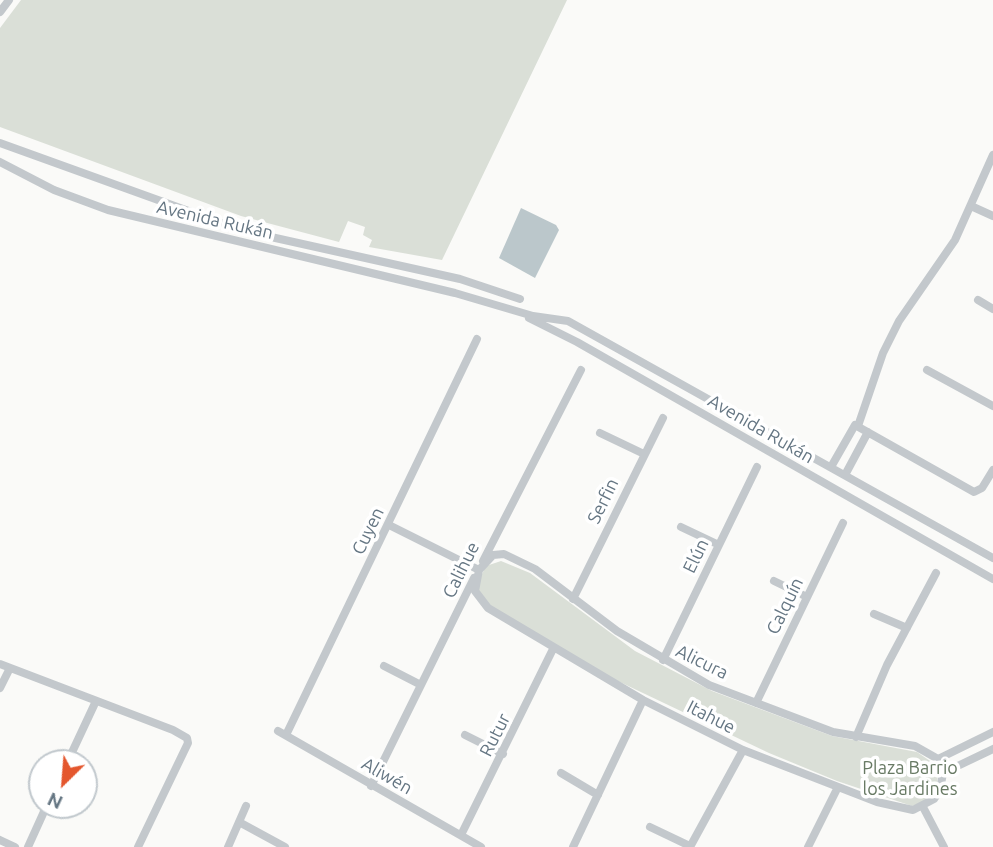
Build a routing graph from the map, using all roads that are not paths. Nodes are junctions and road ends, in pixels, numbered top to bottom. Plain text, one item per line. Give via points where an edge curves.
1 (9, 0) edge
2 (0, 12) edge
3 (0, 143) edge
4 (993, 155) edge
5 (0, 162) edge
6 (971, 206) junction
7 (993, 216) edge
8 (520, 299) dead end
9 (978, 300) dead end
10 (993, 309) edge
11 (511, 310) junction
12 (477, 339) dead end
13 (580, 370) dead end
14 (928, 370) dead end
15 (993, 407) edge
16 (663, 418) dead end
17 (856, 426) junction
18 (869, 432) junction
19 (600, 433) dead end
20 (770, 433) junction
21 (761, 447) junction
22 (644, 454) junction
23 (757, 467) dead end
24 (831, 467) junction
25 (993, 470) edge
26 (845, 474) junction
27 (843, 523) dead end
28 (388, 525) junction
29 (681, 527) dead end
30 (958, 538) junction
31 (719, 545) junction
32 (949, 554) junction
33 (993, 558) edge
34 (479, 570) junction
35 (936, 573) dead end
36 (993, 579) edge
37 (774, 581) dead end
38 (807, 597) junction
39 (573, 599) junction
40 (874, 614) dead end
41 (907, 628) junction
42 (554, 647) junction
43 (663, 660) junction
44 (0, 664) edge
45 (384, 666) dead end
46 (10, 668) junction
47 (421, 685) junction
48 (0, 688) edge
49 (643, 700) junction
50 (96, 701) junction
51 (756, 703) junction
52 (993, 732) edge
53 (282, 733) joint
54 (465, 735) dead end
55 (856, 737) junction
56 (74, 749) edge
57 (993, 749) edge
58 (743, 750) junction
59 (503, 754) junction
60 (938, 759) junction
61 (943, 773) junction
62 (561, 774) dead end
63 (371, 786) junction
64 (838, 787) junction
65 (598, 794) junction
66 (246, 806) dead end
67 (923, 807) junction
68 (41, 819) edge
69 (239, 822) junction
70 (650, 827) dead end
71 (461, 835) junction
72 (0, 840) edge
73 (15, 847) edge
74 (28, 847) edge
75 (138, 847) edge
76 (228, 847) edge
77 (285, 847) edge
78 (481, 847) edge
79 (573, 847) edge
80 (690, 847) edge
81 (808, 847) edge
82 (944, 847) edge

1 - 2 street
3 - 8 street via 244,231 460,279
4 - 6 street
5 - 11 street, Avenida Rukán via 54,190 108,210
6 - 7 street
6 - 17 street via 944,259 899,321
9 - 10 street
11 - 20 street, Avenida Rukán via 568,321 598,335
11 - 21 street, Avenida Rukán via 577,342
12 - 28 street, Cuyen
13 - 34 street, Calihue
14 - 15 street
16 - 22 street, Serfin
17 - 18 street
17 - 24 street
18 - 25 street via 974,492
18 - 26 street
19 - 22 street
20 - 21 street
20 - 24 street, Avenida Rukán
21 - 32 street, Avenida Rukán
22 - 39 street, Serfin
23 - 31 street, Elún
24 - 26 street, Avenida Rukán
26 - 30 street, Avenida Rukán
27 - 38 street, Calquín
28 - 34 street
28 - 53 street, Cuyen
29 - 31 street
30 - 32 street
30 - 33 street, Avenida Rukán
31 - 43 street, Elún
32 - 36 street, Avenida Rukán
34 - 39 street, Alicura via 493,555 504,554 535,569
34 - 42 street, Itahue via 475,591 481,601
34 - 47 street, Calihue
35 - 41 street
37 - 38 street
38 - 51 street, Calquín
39 - 43 street, Alicura
40 - 41 street
41 - 55 street
42 - 49 street, Itahue
42 - 59 street, Rutur
43 - 51 street, Alicura
44 - 46 street
45 - 47 street
46 - 48 street
46 - 50 street
47 - 63 street, Calihue
49 - 58 street, Itahue
49 - 65 street
50 - 56 street
50 - 75 street via 187,738
51 - 55 street, Alicura
52 - 60 street
53 - 63 street, Aliwén
54 - 59 street
55 - 60 street, Alicura via 915,746
57 - 61 street
58 - 64 street, Itahue
58 - 80 street
59 - 71 street, Rutur
60 - 61 street
61 - 67 street via 940,790
62 - 65 street
63 - 71 street, Aliwén
64 - 67 street, Itahue via 898,809
64 - 81 street
65 - 79 street
66 - 69 street
67 - 82 street
68 - 74 street
69 - 76 street
69 - 77 street
70 - 80 street
71 - 78 street, Aliwén
72 - 73 street

